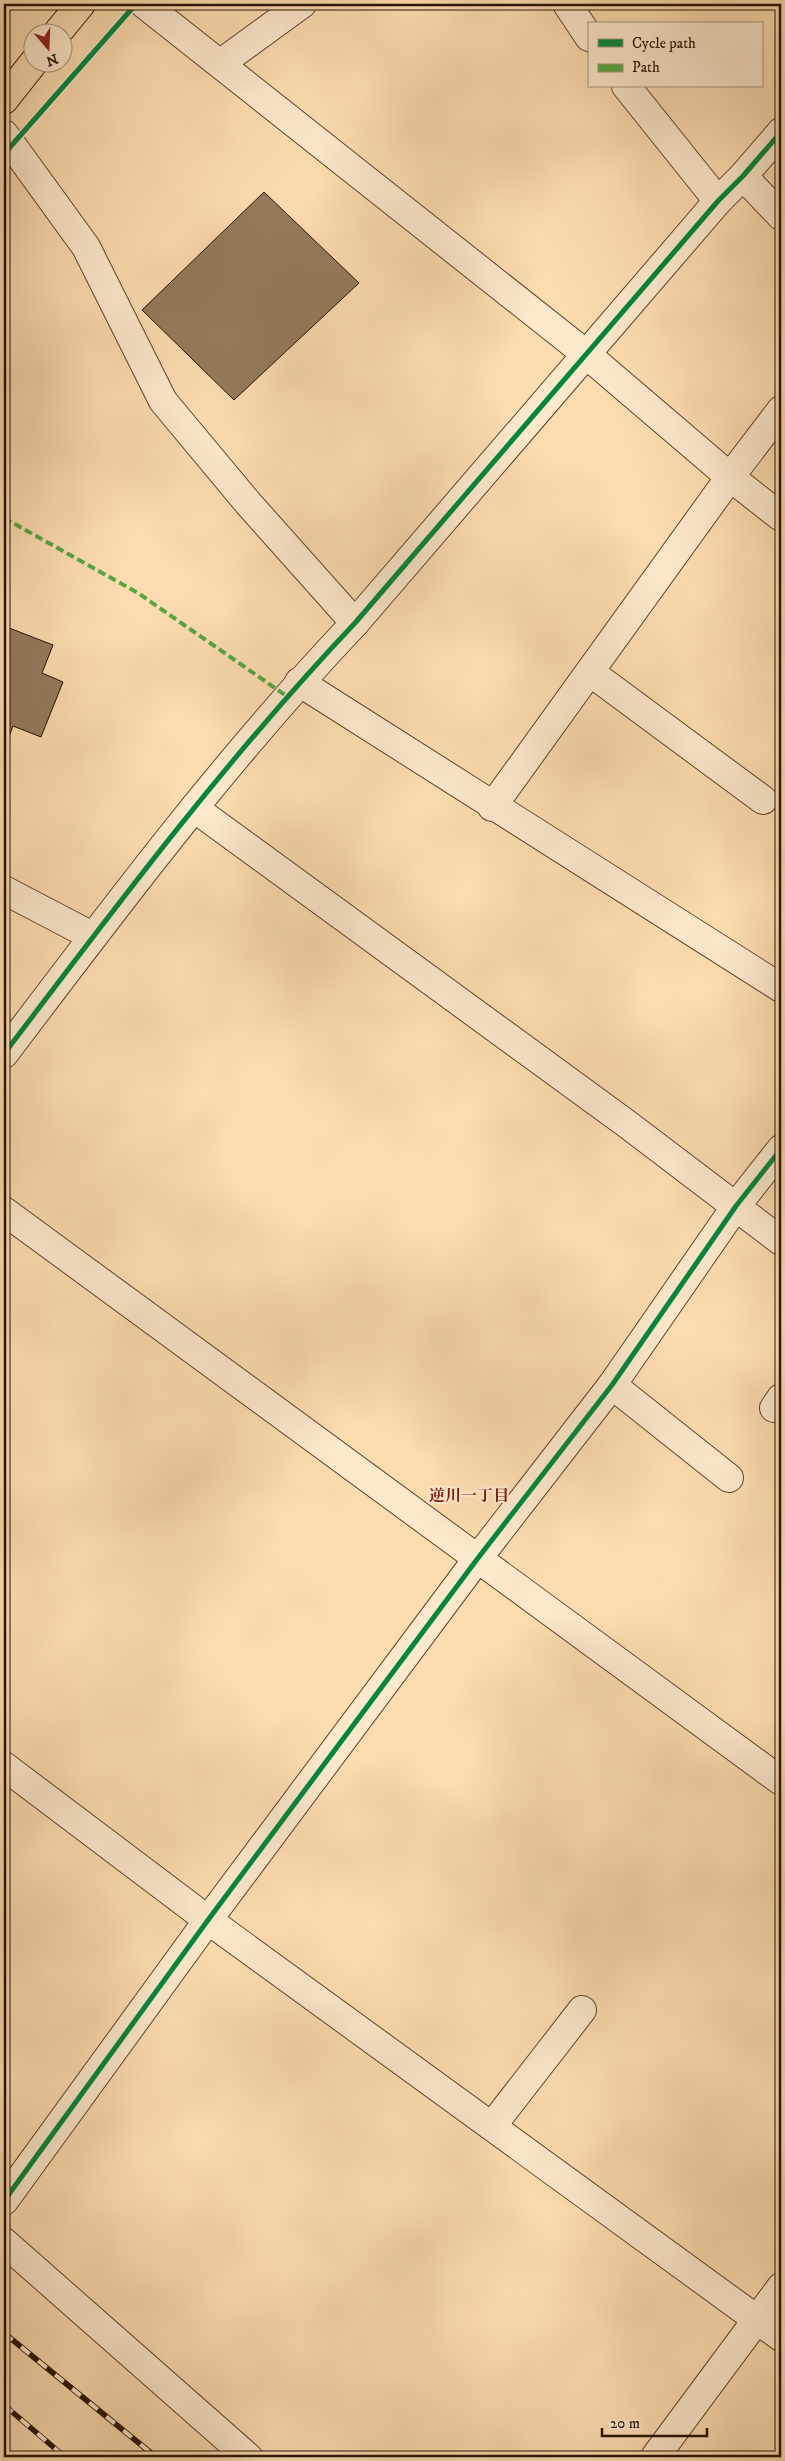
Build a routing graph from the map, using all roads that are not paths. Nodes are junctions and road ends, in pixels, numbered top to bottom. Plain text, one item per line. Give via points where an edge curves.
1 (81, 4) edge
2 (144, 4) edge
3 (302, 4) edge
4 (567, 4) edge
5 (66, 22) edge
6 (588, 36) edge
7 (221, 63) junction
8 (26, 72) edge
9 (628, 88) edge
10 (4, 100) edge
11 (781, 132) edge
12 (4, 134) edge
13 (744, 176) junction
14 (718, 201) junction
15 (781, 216) edge
16 (586, 354) junction
17 (781, 410) edge
18 (730, 477) junction
19 (781, 517) edge
20 (355, 623) junction
21 (590, 672) junction
22 (299, 682) junction
23 (763, 800) dead end
24 (492, 806) junction
25 (194, 808) junction
26 (4, 890) edge
27 (92, 936) junction
28 (781, 988) edge
29 (4, 1054) edge
30 (781, 1149) edge
31 (736, 1206) junction
32 (4, 1211) edge
33 (781, 1241) edge
34 (612, 1385) junction
35 (729, 1478) dead end
36 (478, 1558) junction
37 (4, 1766) edge
38 (781, 1781) edge
39 (208, 1920) junction
40 (582, 2010) dead end
41 (492, 2126) junction
42 (4, 2201) edge
43 (4, 2242) edge
44 (781, 2287) edge
45 (756, 2319) junction
46 (781, 2338) edge
47 (248, 2457) edge
48 (655, 2457) edge

1 - 5 main road
2 - 7 street
3 - 7 street
4 - 6 street
7 - 16 street
8 - 10 main road
9 - 14 street
11 - 13 street
12 - 20 street via 86,247 163,401
13 - 14 street
13 - 15 street
14 - 16 street
16 - 18 street
16 - 20 street
17 - 18 street
18 - 19 street
18 - 21 street
20 - 22 street
21 - 23 street
21 - 24 street
22 - 24 street
22 - 25 street
24 - 28 street
25 - 27 street
25 - 31 street
26 - 27 street
27 - 29 street
30 - 31 street
31 - 33 street
31 - 34 street
32 - 36 street
34 - 35 street
34 - 36 street
36 - 38 street
36 - 39 street
37 - 39 street
39 - 41 street
39 - 42 street
40 - 41 street
41 - 45 street
43 - 47 street
44 - 45 street
45 - 46 street
45 - 48 street

